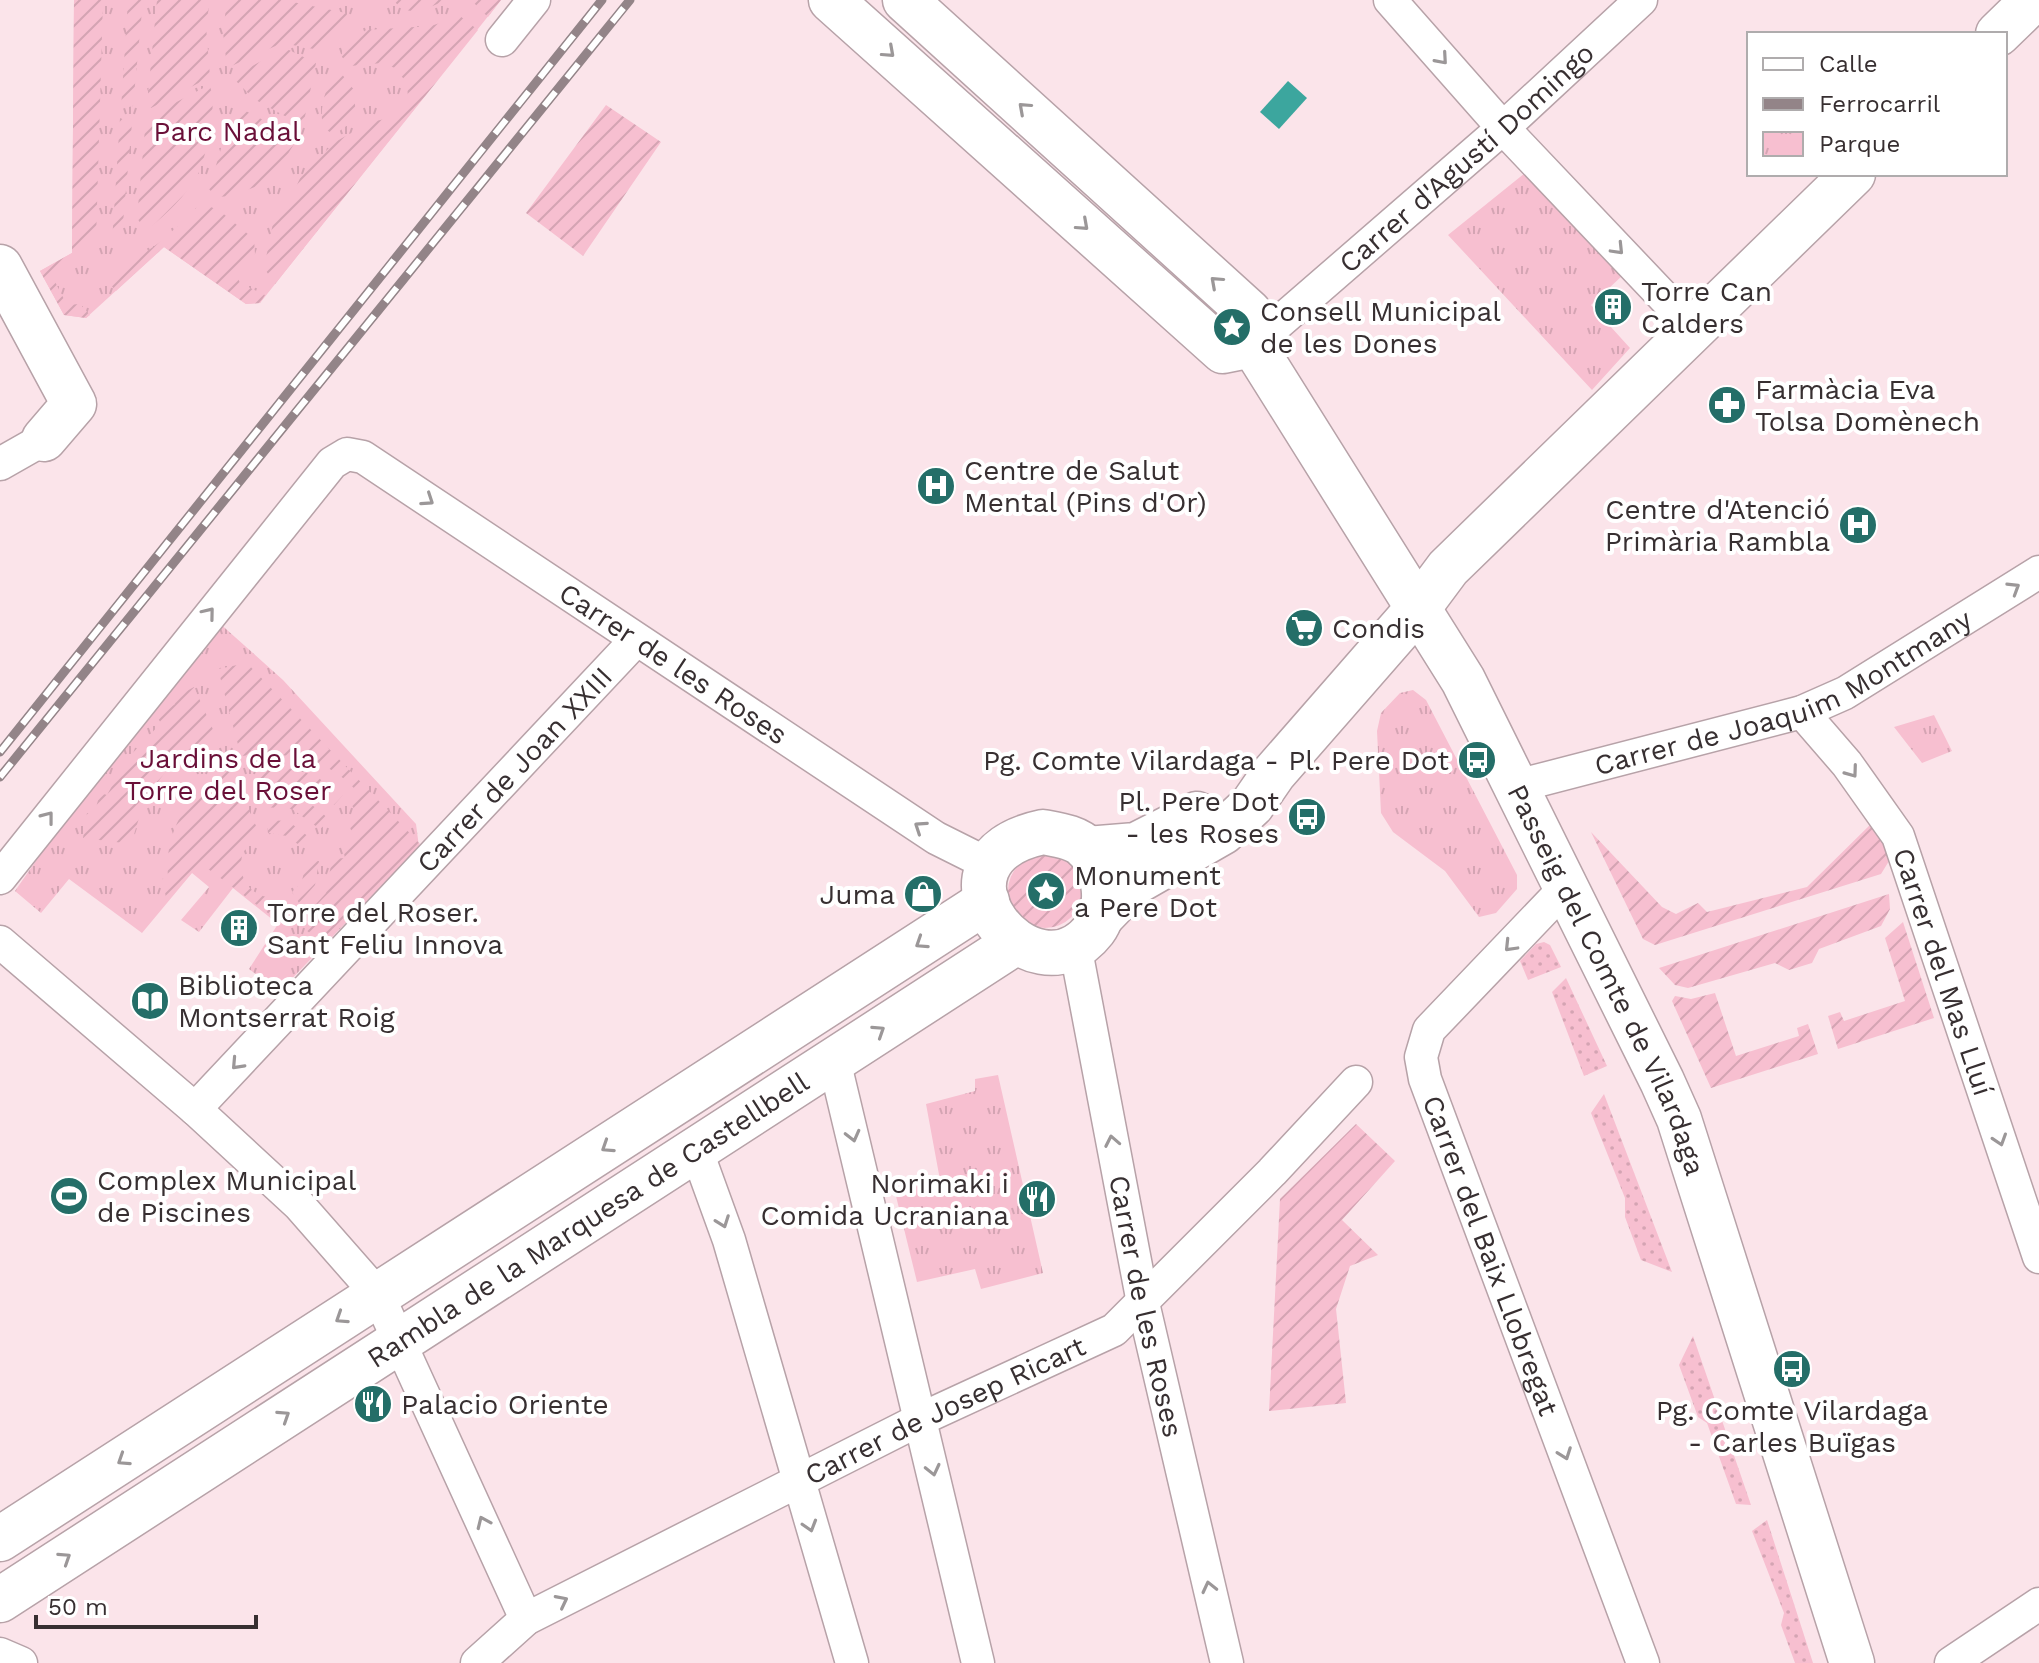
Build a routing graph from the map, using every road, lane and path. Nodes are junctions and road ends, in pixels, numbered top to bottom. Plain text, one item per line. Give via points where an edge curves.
1 (534, 0) edge
2 (831, 0) edge
3 (905, 0) edge
4 (1390, 0) edge
5 (1641, 0) edge
6 (2033, 0) edge
7 (2000, 32) edge
8 (502, 40) dead end
9 (1503, 128) junction
10 (1851, 176) edge
11 (0, 267) edge
12 (1694, 329) junction
13 (1253, 345) junction
14 (44, 439) joint
15 (0, 464) edge
16 (2039, 572) edge
17 (1419, 607) junction
18 (636, 640) junction
19 (1802, 712) junction
20 (1274, 773) junction
21 (1513, 787) junction
22 (1087, 849) junction
23 (0, 878) edge
24 (987, 883) junction
25 (1564, 889) junction
26 (1089, 931) junction
27 (0, 942) edge
28 (1015, 943) junction
29 (834, 1060) junction
30 (1356, 1082) dead end
31 (195, 1109) junction
32 (696, 1149) junction
33 (2039, 1257) edge
34 (378, 1295) junction
35 (1143, 1303) junction
36 (400, 1341) junction
37 (921, 1419) junction
38 (797, 1482) junction
39 (0, 1539) edge
40 (0, 1600) edge
41 (2039, 1604) edge
42 (526, 1619) junction
43 (0, 1654) edge
44 (21, 1663) edge
45 (477, 1663) edge
46 (852, 1663) edge
47 (978, 1663) edge
48 (1227, 1663) edge
49 (1643, 1663) edge
50 (1852, 1663) edge
51 (1951, 1663) edge

1 - 8 street
2 -> 13 street via 1223,351
13 -> 3 street, Passeig del Comte de Vilardaga via 1249,312
4 -> 9 street
5 - 9 street, Carrer d'Agustí Domingo
6 - 7 street
9 -> 12 street
9 - 13 street, Carrer d'Agustí Domingo
10 - 12 street
11 - 14 street via 74,404
12 - 17 street via 1448,568
13 - 17 street, Passeig del Comte de Vilardaga
14 - 15 street
19 -> 16 street, Carrer de Joaquim Montmany via 1845,693
17 - 20 street
17 - 21 street, Passeig del Comte de Vilardaga via 1463,680
23 -> 18 street, Carrer de les Roses via 332,463 347,454 363,457
24 -> 18 street, Carrer de les Roses via 936,838
18 -> 31 street, Carrer de Joan XXIII
19 - 21 street, Carrer de Joaquim Montmany
19 -> 33 street, Carrer del Mas Lluí via 1898,836
20 - 22 street via 1237,786 1181,824 1136,845
20 - 26 street via 1252,805 1223,832 1134,883
21 - 25 street, Passeig del Comte de Vilardaga
22 - 24 street via 1070,837 1043,832 1022,836
22 - 26 street via 1105,894
24 - 28 street via 991,915
24 -> 34 street, Rambla de la Marquesa de Castellbell
25 -> 49 street, Carrer del Baix Llobregat via 1429,1030 1421,1057
25 - 50 street, Passeig del Comte de Vilardaga via 1679,1119
26 - 28 street via 1036,951
35 -> 26 street, Carrer de les Roses
27 - 31 street
29 -> 28 street, Rambla de la Marquesa de Castellbell
29 - 32 street, Rambla de la Marquesa de Castellbell
29 -> 37 street
30 - 35 street, Carrer de Josep Ricart
31 - 34 street via 299,1205
32 - 36 street, Rambla de la Marquesa de Castellbell
32 -> 38 street via 729,1240
34 - 36 street
34 -> 39 street, Rambla de la Marquesa de Castellbell
35 - 37 street, Carrer de Josep Ricart via 1114,1330
48 -> 35 street, Carrer de les Roses
40 -> 36 street, Rambla de la Marquesa de Castellbell
42 -> 36 street
37 - 38 street, Carrer de Josep Ricart
37 -> 47 street
42 -> 38 street, Carrer de Josep Ricart
38 -> 46 street
41 - 51 street
42 - 45 street, Carrer de Josep Ricart
43 - 44 street

